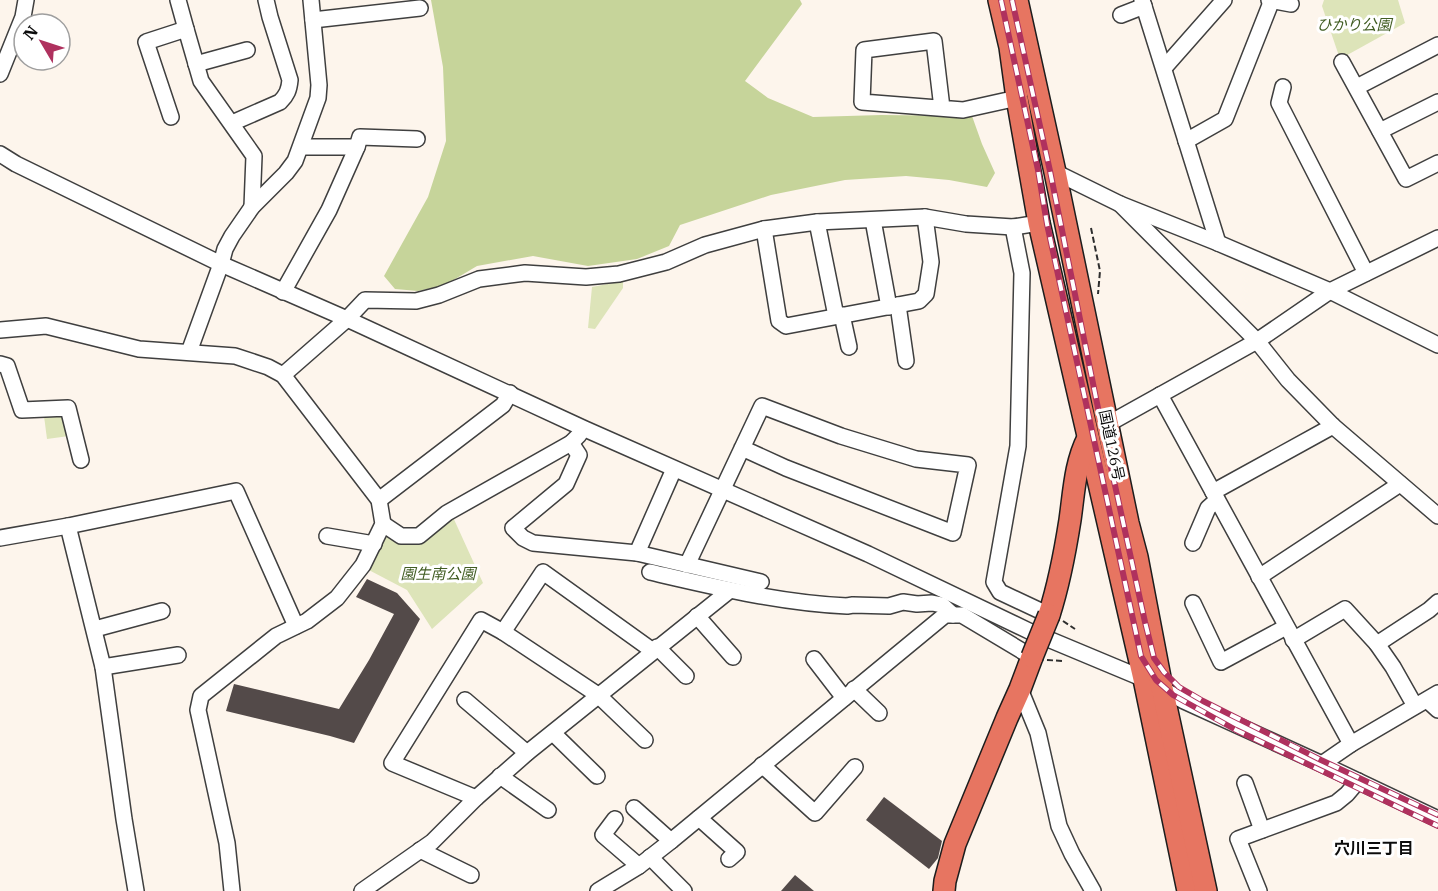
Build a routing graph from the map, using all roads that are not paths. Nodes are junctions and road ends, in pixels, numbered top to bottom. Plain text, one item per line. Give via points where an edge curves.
1 (26, 0) edge
2 (178, 0) edge
3 (266, 0) edge
4 (311, 0) edge
5 (999, 0) edge
6 (1017, 0) edge
7 (1224, 0) edge
8 (1271, 0) edge
9 (1143, 3) edge
10 (1291, 4) dead end
11 (420, 8) dead end
12 (1121, 15) dead end
13 (313, 20) junction
14 (186, 29) junction
15 (1438, 45) edge
16 (247, 50) dead end
17 (1342, 62) dead end
18 (196, 64) junction
19 (1164, 68) junction
20 (0, 74) edge
21 (1283, 87) dead end
22 (1357, 87) junction
23 (1017, 98) junction
24 (1438, 102) edge
25 (942, 108) junction
26 (171, 117) dead end
27 (232, 123) junction
28 (1380, 131) junction
29 (417, 139) dead end
30 (1186, 141) junction
31 (300, 147) junction
32 (357, 147) junction
33 (0, 154) edge
34 (1438, 163) edge
35 (1055, 172) junction
36 (1119, 204) junction
37 (252, 207) junction
38 (925, 217) junction
39 (873, 220) junction
40 (817, 222) junction
41 (1039, 223) junction
42 (1013, 227) junction
43 (764, 229) junction
44 (1438, 238) edge
45 (1218, 243) junction
46 (221, 264) junction
47 (1366, 273) junction
48 (1330, 291) junction
49 (283, 292) junction
50 (894, 306) junction
51 (839, 316) junction
52 (347, 319) junction
53 (0, 330) edge
54 (1257, 340) junction
55 (1438, 345) edge
56 (849, 347) dead end
57 (189, 352) junction
58 (906, 361) dead end
59 (0, 364) edge
60 (283, 375) junction
61 (510, 393) junction
62 (1160, 395) junction
63 (1108, 424) junction
64 (1334, 426) junction
65 (585, 429) junction
66 (1088, 438) junction
67 (572, 443) junction
68 (742, 448) junction
69 (81, 460) dead end
70 (674, 469) junction
71 (1400, 484) junction
72 (723, 489) junction
73 (1215, 496) junction
74 (379, 500) junction
75 (1438, 516) edge
76 (383, 524) junction
77 (68, 526) junction
78 (327, 536) dead end
79 (0, 538) edge
80 (1193, 543) dead end
81 (374, 544) junction
82 (637, 553) junction
83 (687, 565) junction
84 (651, 572) dead end
85 (1259, 577) junction
86 (761, 582) dead end
87 (729, 591) junction
88 (1438, 602) edge
89 (1193, 603) dead end
90 (162, 611) dead end
91 (953, 615) junction
92 (697, 616) junction
93 (1053, 617) junction
94 (297, 626) junction
95 (95, 629) junction
96 (503, 632) junction
97 (1290, 633) junction
98 (1377, 644) junction
99 (655, 649) junction
100 (178, 655) dead end
101 (733, 657) dead end
102 (814, 659) dead end
103 (1035, 659) junction
104 (103, 667) junction
105 (686, 676) dead end
106 (1153, 683) junction
107 (1020, 689) junction
108 (849, 694) junction
109 (598, 695) junction
110 (465, 700) dead end
111 (1430, 702) edge
112 (879, 714) dead end
113 (553, 733) junction
114 (645, 740) dead end
115 (1350, 744) junction
116 (527, 753) junction
117 (1322, 764) junction
118 (762, 765) junction
119 (855, 767) dead end
120 (500, 776) junction
121 (597, 776) dead end
122 (1358, 781) junction
123 (1245, 783) dead end
124 (476, 798) junction
125 (634, 808) dead end
126 (548, 810) dead end
127 (699, 818) junction
128 (615, 819) dead end
129 (1438, 819) edge
130 (1262, 830) junction
131 (671, 842) junction
132 (420, 850) junction
133 (729, 859) dead end
134 (645, 861) junction
135 (471, 875) dead end
136 (135, 891) edge
137 (232, 891) edge
138 (362, 891) edge
139 (598, 891) edge
140 (684, 891) edge
141 (944, 891) edge
142 (1093, 891) edge
143 (1188, 891) edge
144 (1206, 891) edge
145 (1259, 891) edge

1 - 20 street
2 - 14 street
3 - 27 street via 290,89 280,102
4 - 13 street
5 - 23 highway, 国道126号
6 - 35 highway, 国道126号
7 - 19 street
8 - 10 street
8 - 30 street via 1225,119
9 - 12 street
9 - 19 street
11 - 13 street
13 - 31 street via 318,98
14 - 18 street
14 - 26 street via 146,42
15 - 22 street
16 - 18 street
17 - 22 street
18 - 27 street via 201,81
19 - 30 street
21 - 47 street via 1279,103
22 - 28 street
23 - 25 street via 963,110
23 - 41 highway, 国道126号
24 - 28 street
25 - 25 street via 862,102 864,50 934,41
27 - 37 street via 254,156
28 - 34 street via 1406,179
29 - 32 street via 360,137
30 - 45 street
31 - 32 street
31 - 37 street via 286,173
32 - 49 street via 329,210
33 - 46 street
35 - 36 street
35 - 63 highway, 国道126号
36 - 45 street
36 - 54 street
37 - 46 street via 232,236
38 - 39 street
38 - 42 street
38 - 50 street via 931,262 926,294 919,301
39 - 40 street
39 - 50 street
40 - 43 street
40 - 51 street
41 - 42 street
41 - 66 highway, 国道126号
42 - 93 street via 1022,273 1018,446 994,582 1000,592
43 - 51 street via 778,321 786,326
43 - 52 street via 705,245 666,262 619,273 586,277 525,273 479,279 416,301 365,300
44 - 47 street
45 - 48 street
46 - 49 street
46 - 57 street
47 - 48 street
48 - 54 street
48 - 55 street
49 - 52 street
50 - 51 street
50 - 58 street
51 - 56 street
52 - 60 street
52 - 61 street
53 - 57 street via 46,326 140,350
54 - 62 street
54 - 64 street via 1288,380
57 - 60 street via 235,356
59 - 69 street via 7,366 22,410 68,408
60 - 74 street
61 - 65 street
61 - 74 street via 503,405
62 - 63 street
62 - 73 street
63 - 106 highway, 国道126号 via 1137,557
64 - 71 street
64 - 73 street
65 - 67 street
65 - 70 street
66 - 93 highway, 国道126号 via 1076,477
66 - 106 highway, 国道126号
67 - 76 street via 447,513 419,536 401,536
67 - 82 street via 579,455 566,484 513,528 533,543
68 - 68 street via 762,406 916,459 968,465 952,533
68 - 72 street
70 - 72 street
70 - 82 street
71 - 75 street
71 - 85 street
72 - 83 street
72 - 106 street via 1029,631
73 - 80 street
73 - 85 street
74 - 76 street
76 - 81 street
77 - 79 street
77 - 94 street via 236,491
77 - 95 street
78 - 81 street
81 - 94 street via 337,598
82 - 83 street
83 - 86 street
84 - 87 street
85 - 97 street
87 - 91 street via 847,606 932,603 942,605
87 - 92 street
88 - 98 street
89 - 97 street via 1221,662
90 - 95 street
91 - 103 street via 962,615
91 - 108 street via 945,615
92 - 99 street
92 - 101 street
93 - 103 highway, 国道126号, bridge
94 - 137 street via 276,636 201,696 198,710 227,843
95 - 104 street
96 - 99 street via 543,572
96 - 109 street
96 - 124 street via 481,620 392,763
97 - 98 street via 1345,609
97 - 115 street
98 - 111 street via 1393,667
99 - 105 street
99 - 109 street
100 - 104 street
102 - 108 street
103 - 107 highway, 国道126号
104 - 136 street
106 - 117 street
106 - 143 highway, 国道126号
106 - 144 highway, 国道126号
107 - 141 highway, 国道126号 via 955,844
107 - 142 street via 1038,733 1059,826
108 - 112 street
108 - 118 street
109 - 113 street
109 - 114 street
110 - 116 street
111 - 115 street
113 - 116 street
113 - 121 street
115 - 117 street
116 - 120 street
117 - 122 street
118 - 119 street via 815,813
118 - 127 street
120 - 124 street
120 - 126 street
122 - 129 street
122 - 130 street via 1336,802
123 - 130 street
124 - 132 street
125 - 131 street
127 - 131 street
127 - 133 street via 738,852
128 - 134 street via 603,835
130 - 145 street via 1238,839
131 - 134 street
132 - 135 street
132 - 138 street
134 - 139 street
134 - 140 street

